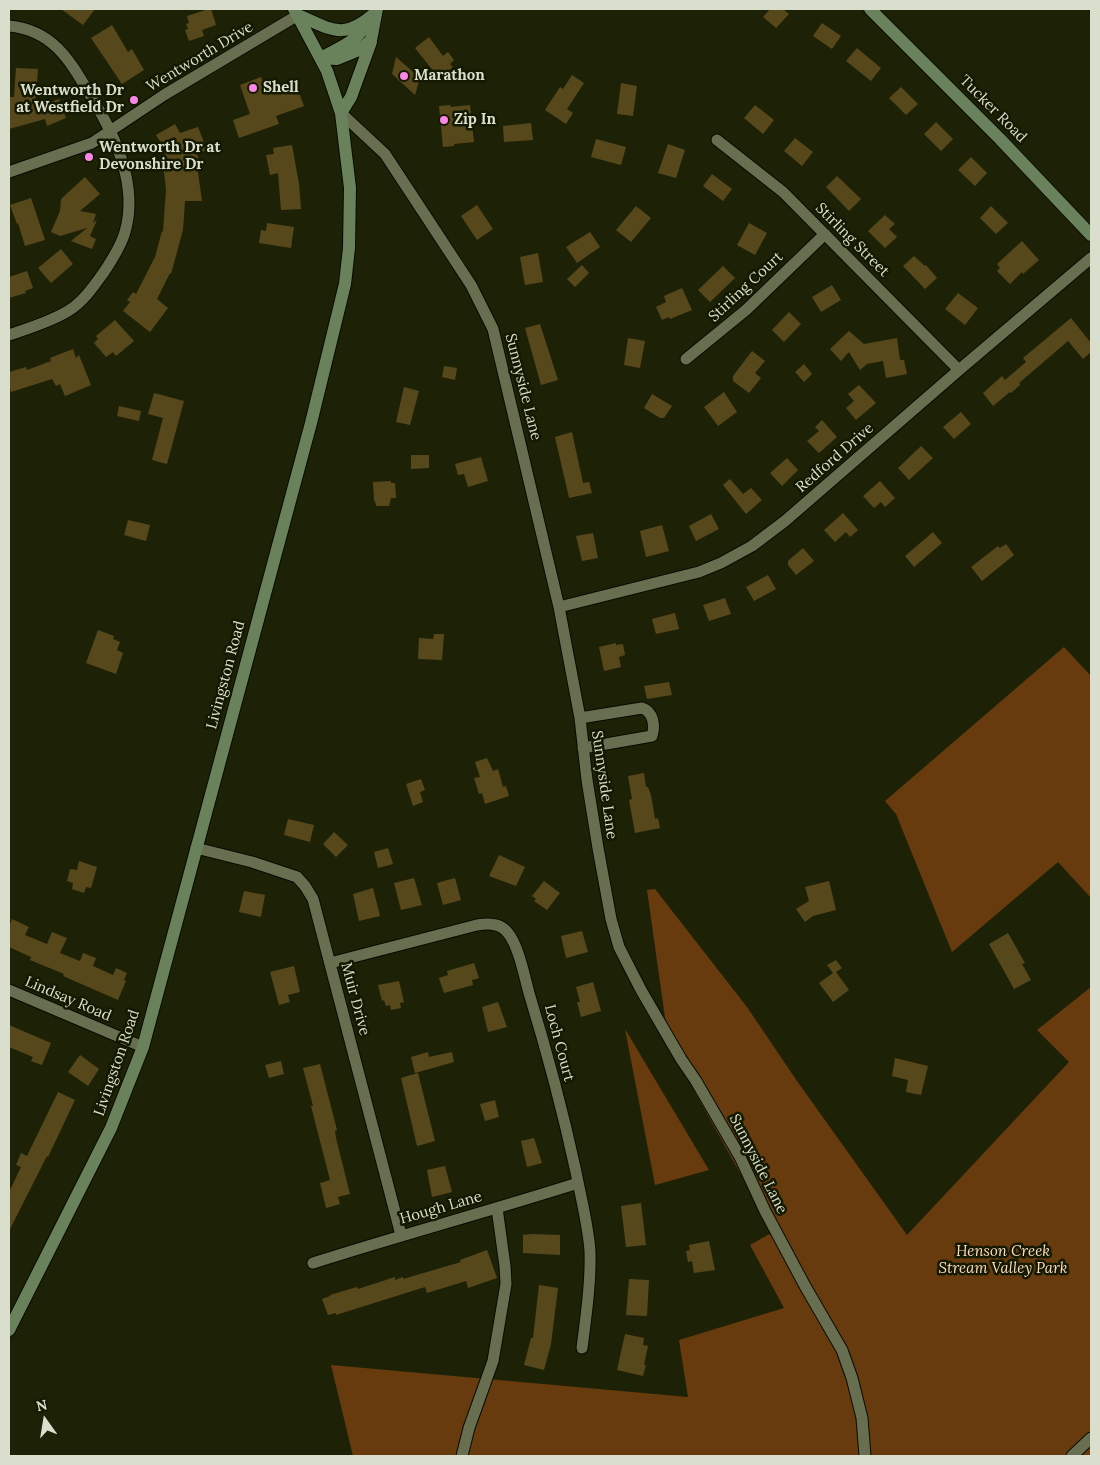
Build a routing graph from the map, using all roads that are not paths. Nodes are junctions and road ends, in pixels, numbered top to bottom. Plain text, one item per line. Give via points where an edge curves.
1 (870, 9) edge
2 (296, 12) edge
3 (373, 22) edge
4 (9, 26) edge
5 (321, 58) junction
6 (341, 113) junction
7 (110, 130) junction
8 (718, 140) dead end
9 (9, 172) edge
10 (825, 234) junction
11 (1091, 234) edge
12 (1091, 258) edge
13 (9, 335) edge
14 (686, 359) dead end
15 (959, 370) junction
16 (559, 607) junction
17 (580, 718) junction
18 (583, 748) junction
19 (196, 848) junction
20 (330, 963) junction
21 (9, 990) edge
22 (143, 1047) junction
23 (578, 1183) junction
24 (497, 1208) junction
25 (401, 1235) junction
26 (313, 1263) dead end
27 (9, 1330) edge
28 (582, 1348) dead end
29 (1091, 1438) edge
30 (462, 1456) edge
31 (865, 1456) edge
32 (1072, 1456) edge

1 - 11 main road, Tucker Road
2 - 3 main road via 332,30
2 - 5 main road, Livingston Road
2 - 7 street, Wentworth Drive
3 - 5 main road via 358,37
3 - 5 main road via 359,50 337,59
3 - 6 main road via 351,97
4 - 7 street via 40,34 67,57
5 - 6 main road, Livingston Road
6 - 16 street, Sunnyside Lane via 385,154 471,285 490,322
6 - 19 main road, Livingston Road via 350,188 345,284
7 - 9 street, Wentworth Drive via 80,148
7 - 13 street via 123,163 130,203 125,233 118,249 98,281 69,310 48,322
8 - 10 street, Stirling Street via 775,185
10 - 14 street, Stirling Court via 746,310
10 - 15 street, Stirling Street
12 - 15 street, Redford Drive
15 - 16 street, Redford Drive via 752,546 700,572
16 - 17 street, Sunnyside Lane
17 - 18 street, Sunnyside Lane
17 - 18 street via 642,708 651,715 654,728 652,736
18 - 31 street, Sunnyside Lane via 598,848 619,947 740,1157 765,1211 842,1350 862,1418
19 - 20 street, Muir Drive via 297,877 313,899
19 - 22 main road, Livingston Road
20 - 23 street, Loch Court via 477,925 503,927 512,939 534,1008
20 - 25 street, Muir Drive
21 - 22 street, Lindsay Road
22 - 27 main road, Livingston Road via 111,1128
23 - 24 street, Hough Lane
23 - 28 street, Loch Court via 590,1261
24 - 25 street, Hough Lane
24 - 30 street via 506,1284 493,1362
25 - 26 street, Hough Lane
29 - 32 street

